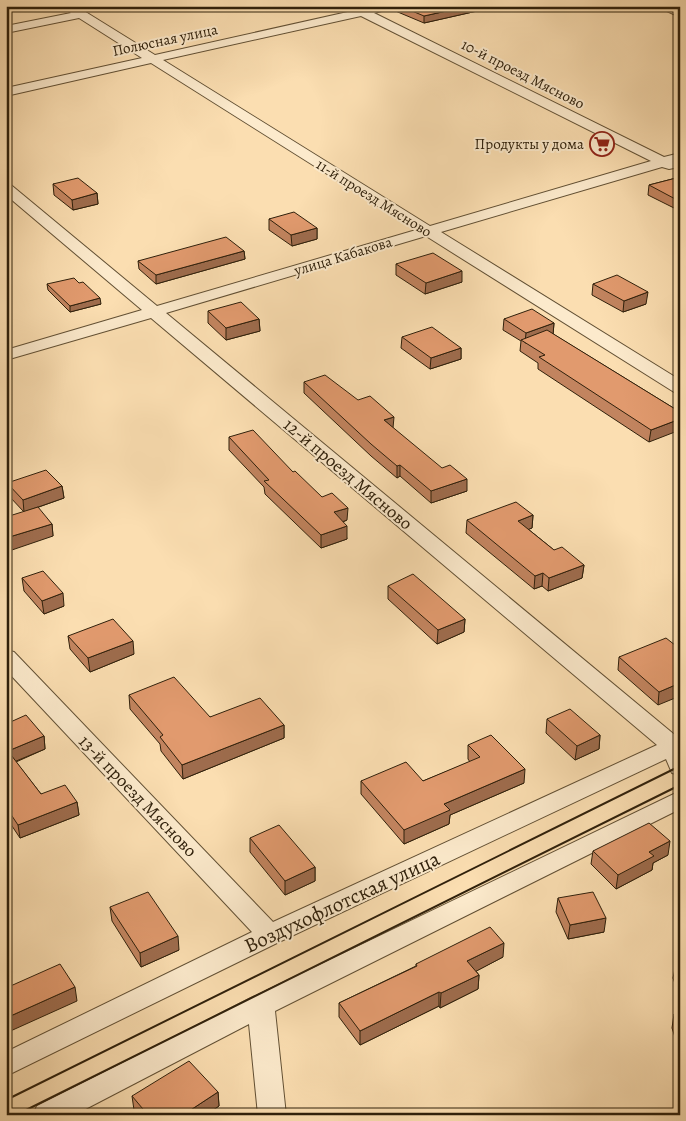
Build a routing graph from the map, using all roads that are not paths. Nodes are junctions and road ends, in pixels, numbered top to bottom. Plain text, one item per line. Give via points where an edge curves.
1 (68, 6) edge
2 (389, 6) edge
3 (662, 6) edge
4 (356, 9) edge
5 (81, 14) junction
6 (680, 14) edge
7 (6, 30) edge
8 (151, 59) junction
9 (6, 92) edge
10 (680, 157) edge
11 (663, 162) junction
12 (680, 171) edge
13 (6, 188) edge
14 (427, 231) junction
15 (156, 312) junction
16 (6, 355) edge
17 (680, 388) edge
18 (6, 656) edge
19 (677, 752) edge
20 (680, 799) edge
21 (270, 935) junction
22 (261, 1006) junction
23 (6, 1065) edge
24 (47, 1115) edge
25 (272, 1115) edge

1 - 5 street, 11-й проезд Мясново
2 - 4 street, Полюсная улица
3 - 6 street
4 - 8 street, Полюсная улица
4 - 11 street, 10-й проезд Мясново
5 - 7 street
5 - 8 street, 11-й проезд Мясново
8 - 9 street, Полюсная улица
8 - 14 street, 11-й проезд Мясново
10 - 11 street, улица Кабакова
11 - 12 street, 10-й проезд Мясново
11 - 14 street, улица Кабакова
13 - 15 street, 12-й проезд Мясново
14 - 15 street, улица Кабакова
14 - 17 street, 11-й проезд Мясново
15 - 16 street, улица Кабакова
15 - 19 street, 12-й проезд Мясново
18 - 21 street, 13-й проезд Мясново
19 - 21 street, Воздухофлотская улица
20 - 22 street
21 - 23 street, Воздухофлотская улица
22 - 24 street
22 - 25 street

